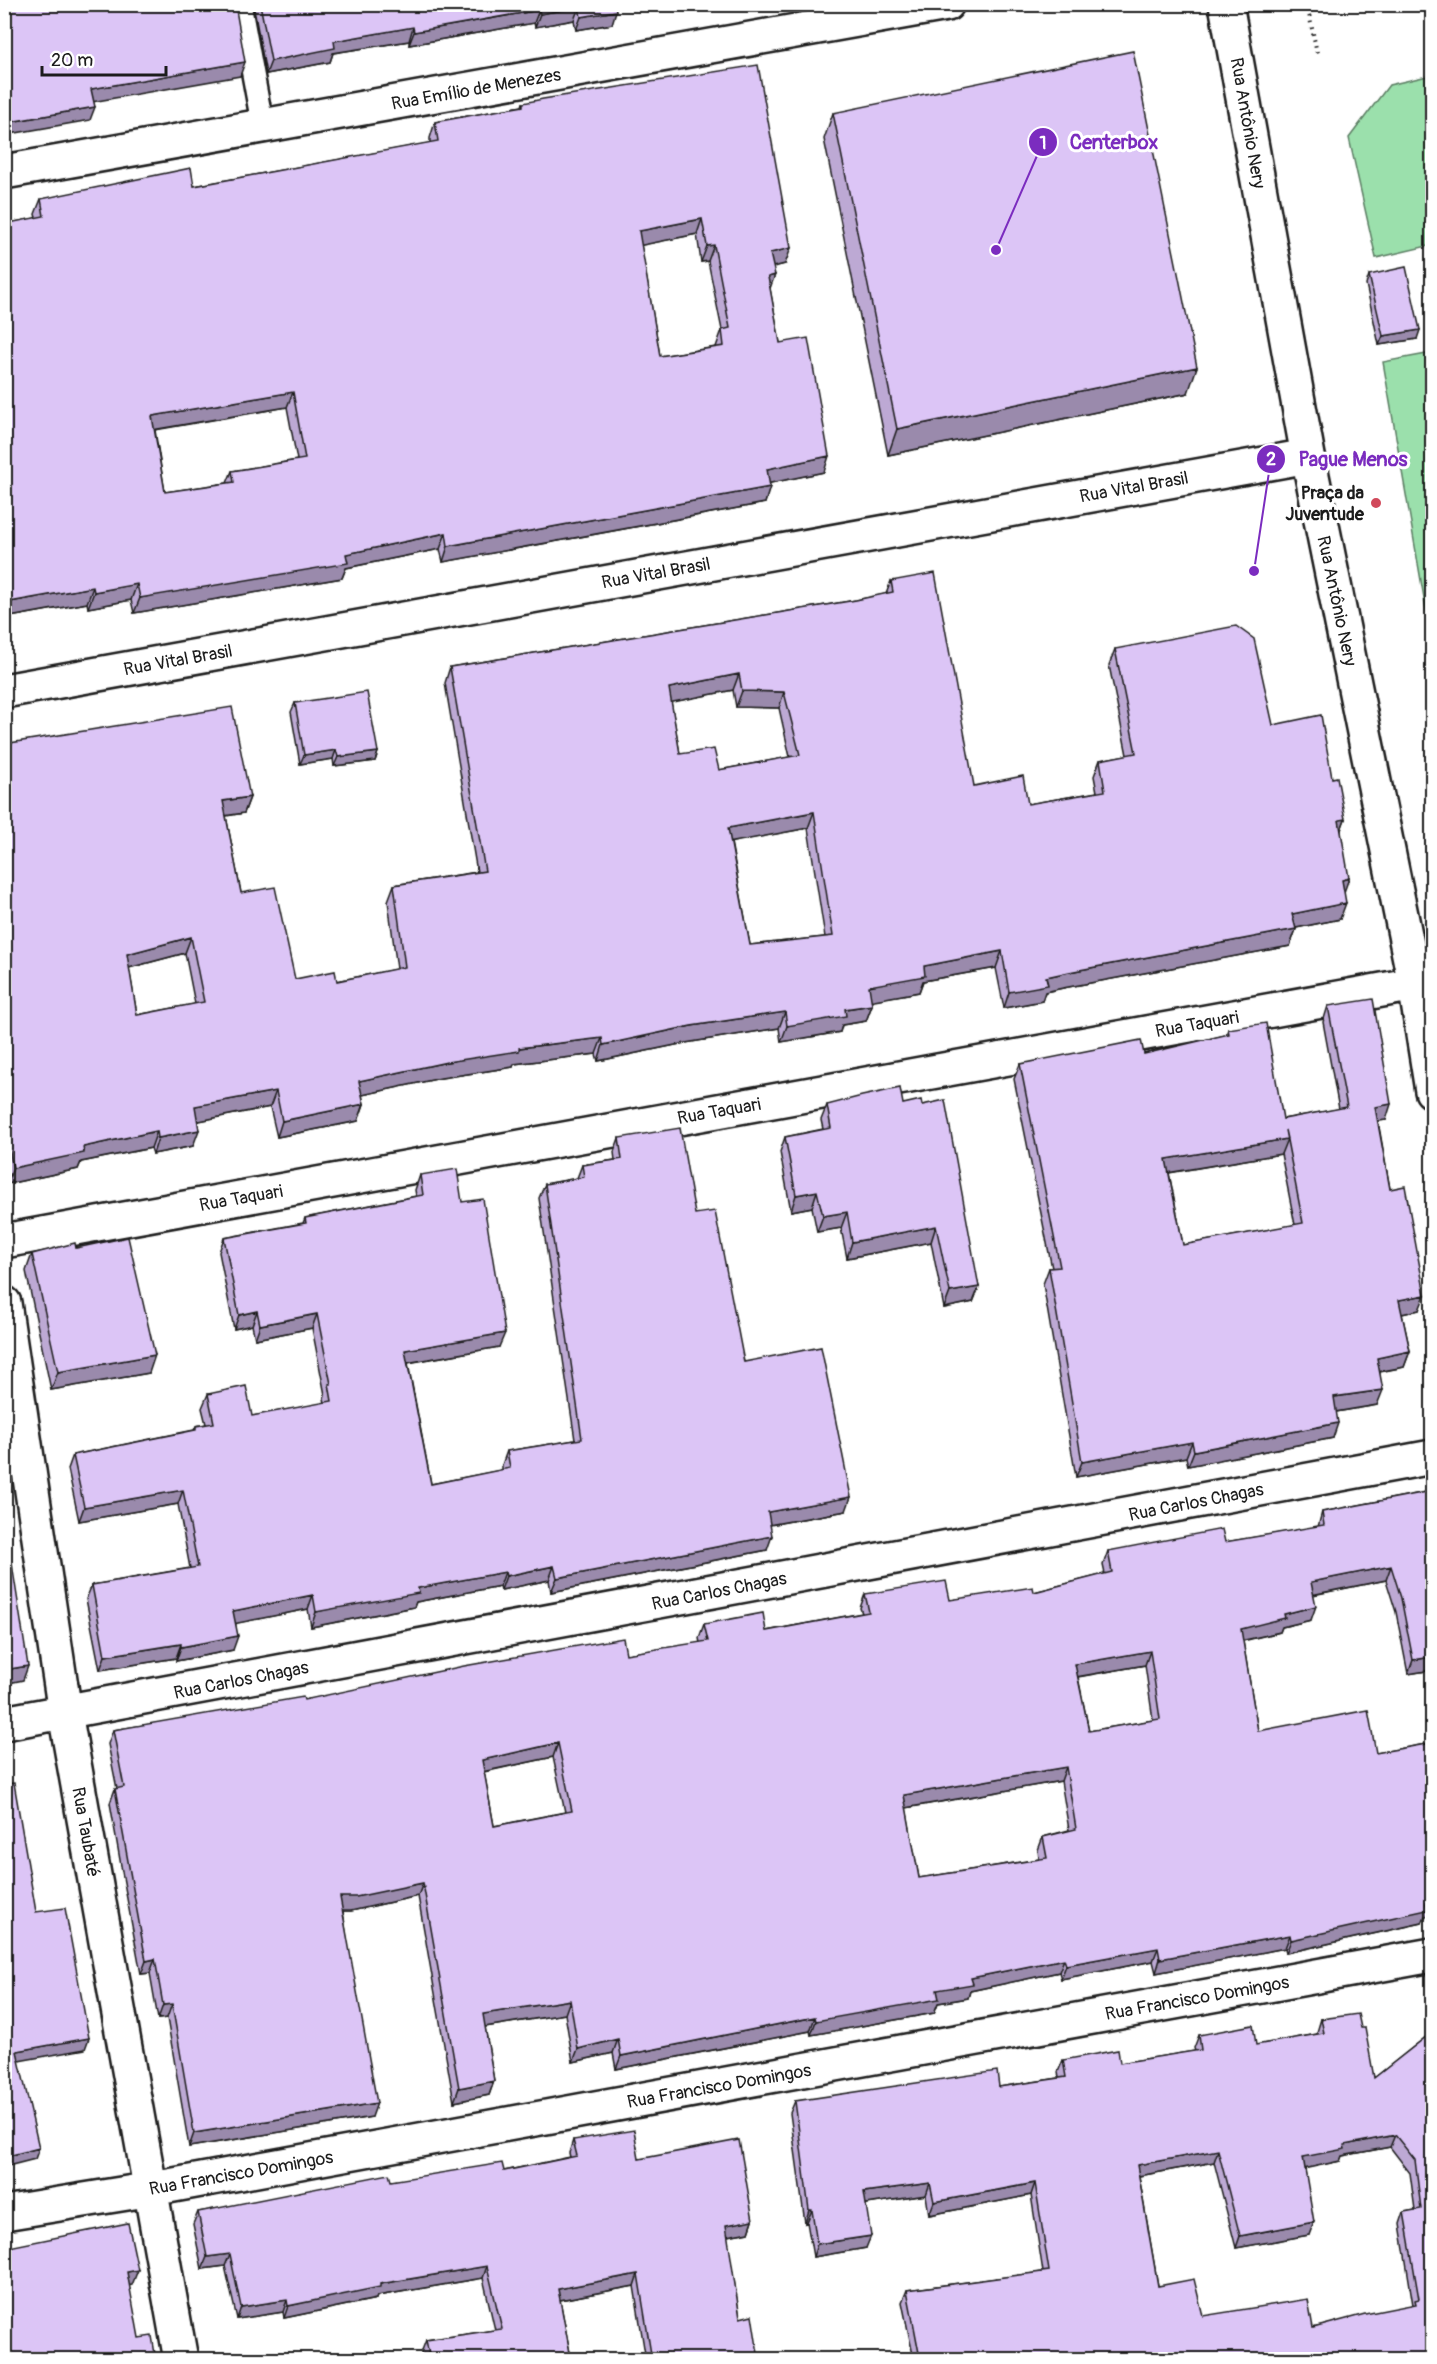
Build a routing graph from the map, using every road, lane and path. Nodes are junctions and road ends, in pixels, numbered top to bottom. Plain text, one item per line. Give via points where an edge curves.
1 (240, 4) edge
2 (947, 4) edge
3 (1226, 4) edge
4 (1307, 4) edge
5 (1317, 54) dead end
6 (263, 128) junction
7 (4, 172) edge
8 (1308, 456) junction
9 (4, 691) edge
10 (1424, 981) edge
11 (1432, 1090) edge
12 (4, 1241) edge
13 (4, 1303) edge
14 (1432, 1457) edge
15 (65, 1713) junction
16 (4, 1723) edge
17 (1432, 1955) edge
18 (152, 2189) junction
19 (4, 2213) edge
20 (181, 2360) edge

1 - 6 lane
2 - 6 street, Rua Emílio de Menezes
3 - 8 street, Rua Antônio Nery
4 - 5 path
6 - 7 street, Rua Emílio de Menezes
8 - 9 street, Rua Vital Brasil
8 - 10 street, Rua Antônio Nery
10 - 11 street, Rua Antônio Nery
10 - 12 street, Rua Taquari
13 - 15 street, Rua Taubaté
14 - 15 street, Rua Carlos Chagas
15 - 16 street, Rua Carlos Chagas
15 - 18 street, Rua Taubaté
17 - 18 street, Rua Francisco Domingos
18 - 19 street, Rua Francisco Domingos
18 - 20 street, Rua Taubaté

